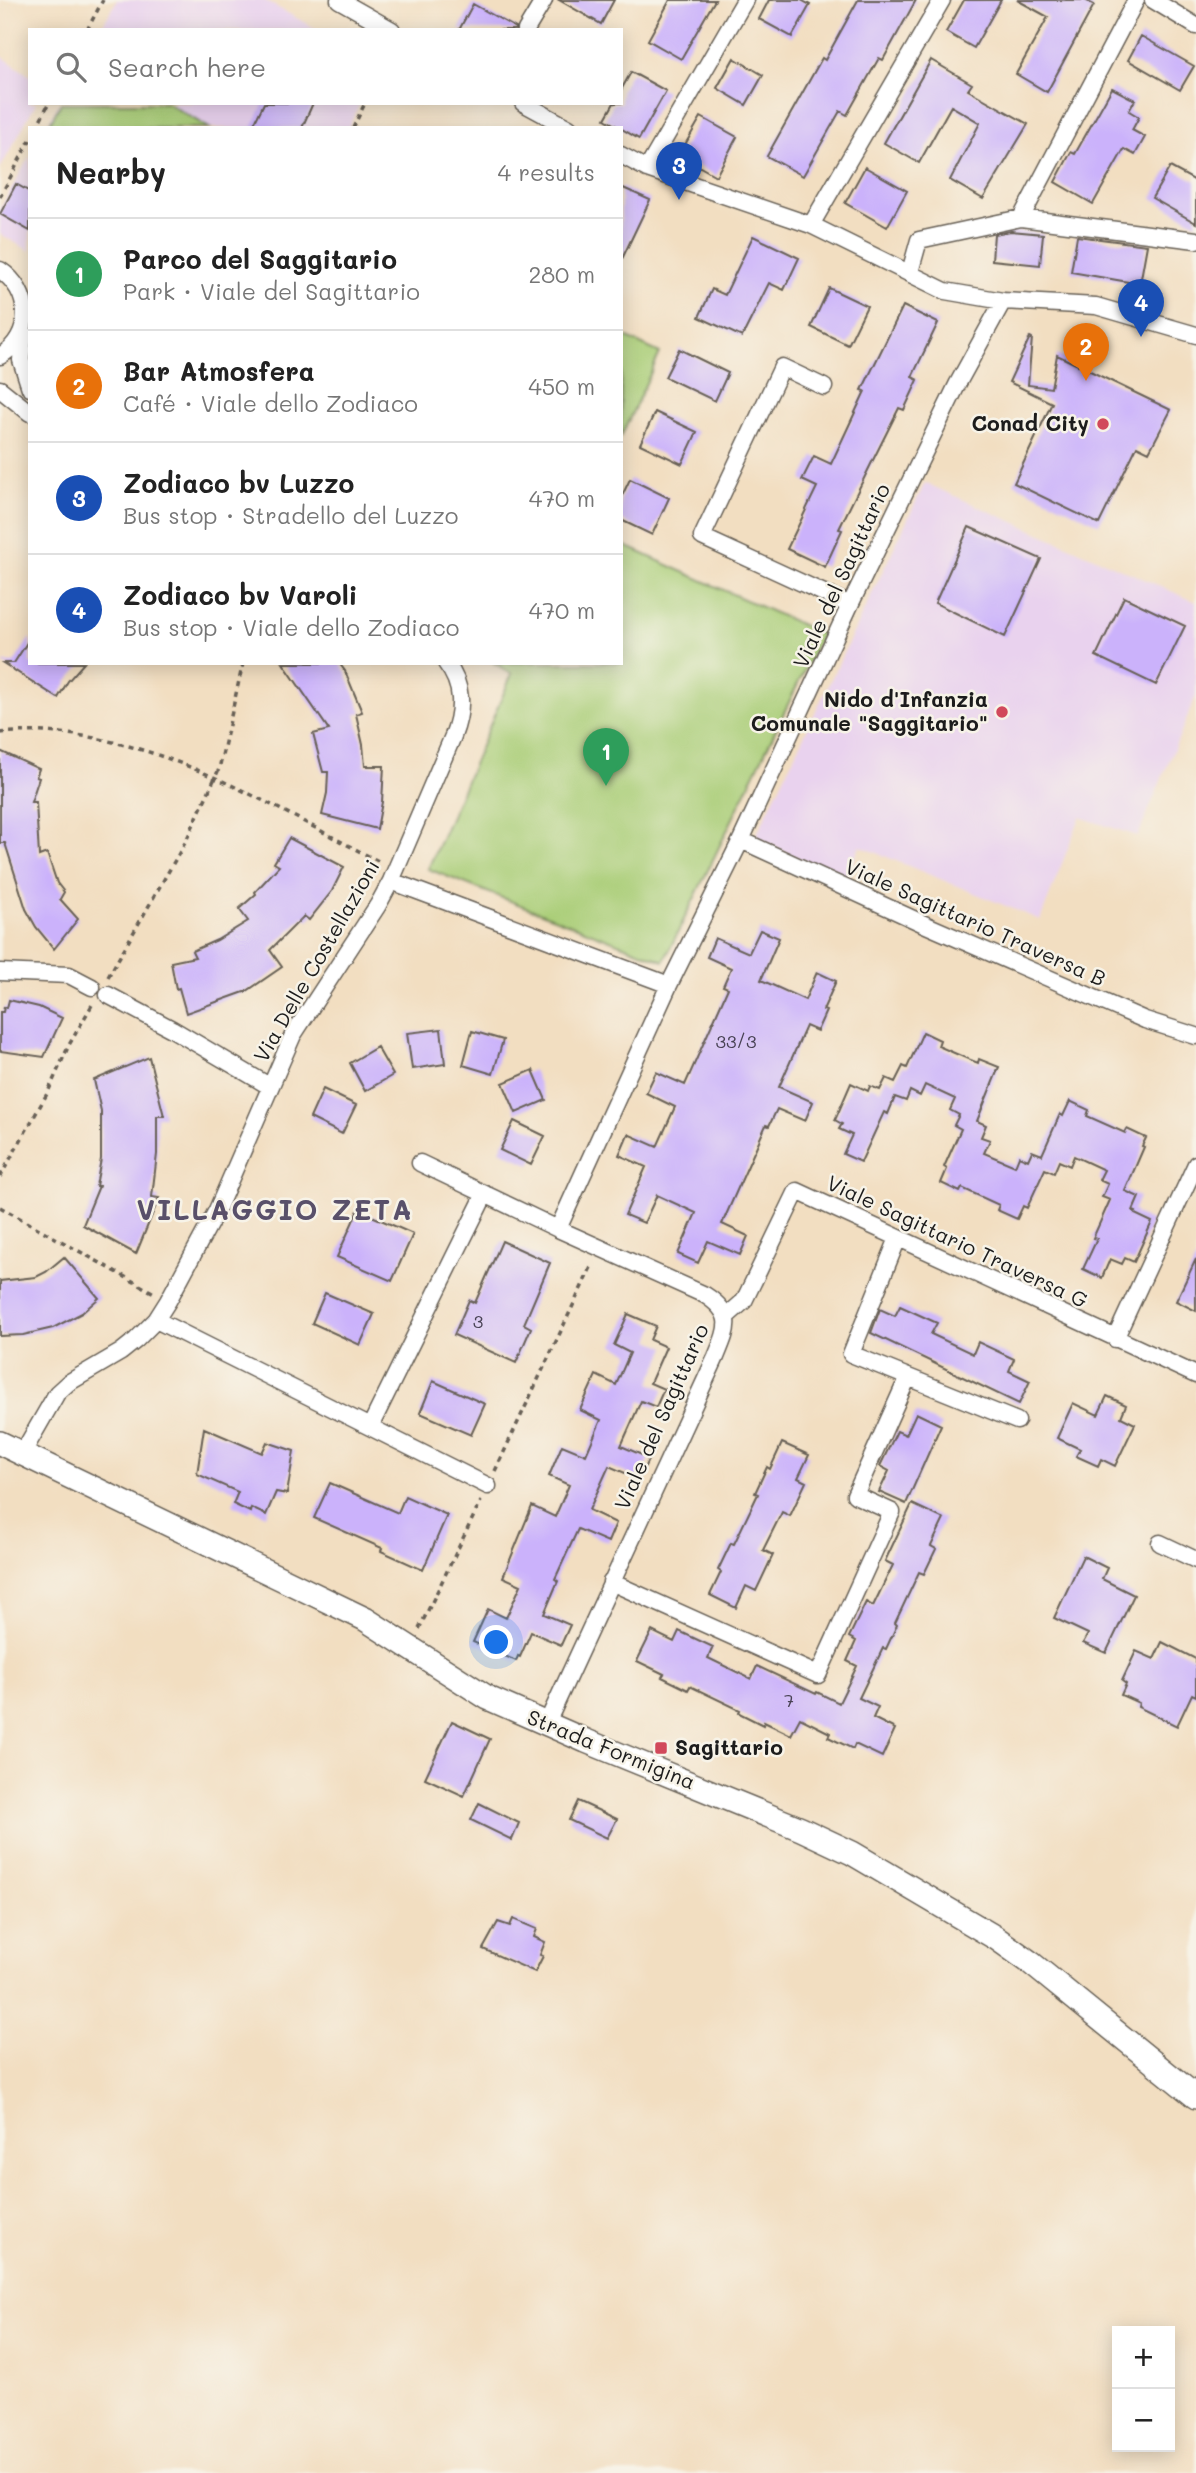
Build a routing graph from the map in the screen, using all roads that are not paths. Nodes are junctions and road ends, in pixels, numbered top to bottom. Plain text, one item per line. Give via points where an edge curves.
1 (340, 0) edge
2 (544, 0) edge
3 (745, 0) edge
4 (942, 0) edge
5 (1136, 0) edge
6 (1153, 0) edge
7 (1196, 26) edge
8 (389, 28) edge
9 (527, 28) edge
10 (527, 105) edge
11 (565, 126) edge
12 (623, 157) edge
13 (647, 169) junction
14 (1021, 218) junction
15 (811, 225) junction
16 (1196, 240) edge
17 (0, 270) edge
18 (910, 272) junction
19 (1003, 301) junction
20 (25, 316) junction
21 (1196, 335) edge
22 (0, 356) edge
23 (28, 382) edge
24 (824, 387) dead end
25 (0, 389) edge
26 (28, 411) edge
27 (850, 605) junction
28 (448, 665) edge
29 (741, 840) junction
30 (393, 876) junction
31 (0, 972) edge
32 (669, 985) junction
33 (1196, 1036) edge
34 (269, 1086) junction
35 (420, 1163) dead end
36 (1196, 1164) edge
37 (485, 1194) junction
38 (558, 1229) junction
39 (898, 1238) junction
40 (727, 1316) junction
41 (156, 1320) junction
42 (1115, 1339) junction
43 (1196, 1375) edge
44 (908, 1377) junction
45 (1017, 1421) dead end
46 (370, 1427) junction
47 (0, 1443) edge
48 (22, 1454) junction
49 (488, 1486) road end
50 (1160, 1544) dead end
51 (1196, 1560) edge
52 (611, 1582) junction
53 (546, 1725) junction
54 (1196, 2098) edge

1 - 8 street
2 - 9 street
3 - 13 street
4 - 15 street
5 - 14 street
6 - 7 street
10 - 11 street
12 - 13 street
13 - 15 street
14 - 16 street
14 - 18 street via 919,240
15 - 18 street
17 - 20 street via 19,287
18 - 19 street via 945,291
19 - 21 street via 1096,306
19 - 27 street, Viale del Sagittario
20 - 22 street via 16,342
20 - 23 street via 21,360
24 - 27 street via 782,367 702,537
25 - 26 street
27 - 29 street, Viale del Sagittario
28 - 30 street, Via Delle Costellazioni via 460,694 460,716
29 - 32 street, Viale del Sagittario
29 - 33 street, Viale Sagittario Traversa B via 1145,1020
30 - 32 street
30 - 34 street, Via Delle Costellazioni via 293,1035
31 - 34 street, Via Delle Costellazioni via 69,975
32 - 38 street, Viale del Sagittario
34 - 41 street, Via Delle Costellazioni via 217,1210
35 - 37 street
36 - 42 street
37 - 38 street
37 - 46 street
38 - 40 street, Viale del Sagittario via 705,1295
39 - 40 street, Viale Sagittario Traversa G via 797,1191 744,1301
39 - 42 street, Viale Sagittario Traversa G
39 - 44 street via 851,1354
40 - 52 street, Viale del Sagittario via 724,1339
41 - 46 street
41 - 48 street, Via Delle Costellazioni via 121,1352 57,1393
42 - 43 street, Viale Sagittario Traversa G
44 - 45 street
44 - 52 street via 855,1496 891,1512 818,1675
46 - 49 street
47 - 48 street, Strada Formigina
48 - 53 street, Strada Formigina via 365,1619 488,1698
50 - 51 street
52 - 53 street, Viale del Sagittario
53 - 54 street, Strada Formigina via 801,1829 896,1878 1022,1957

